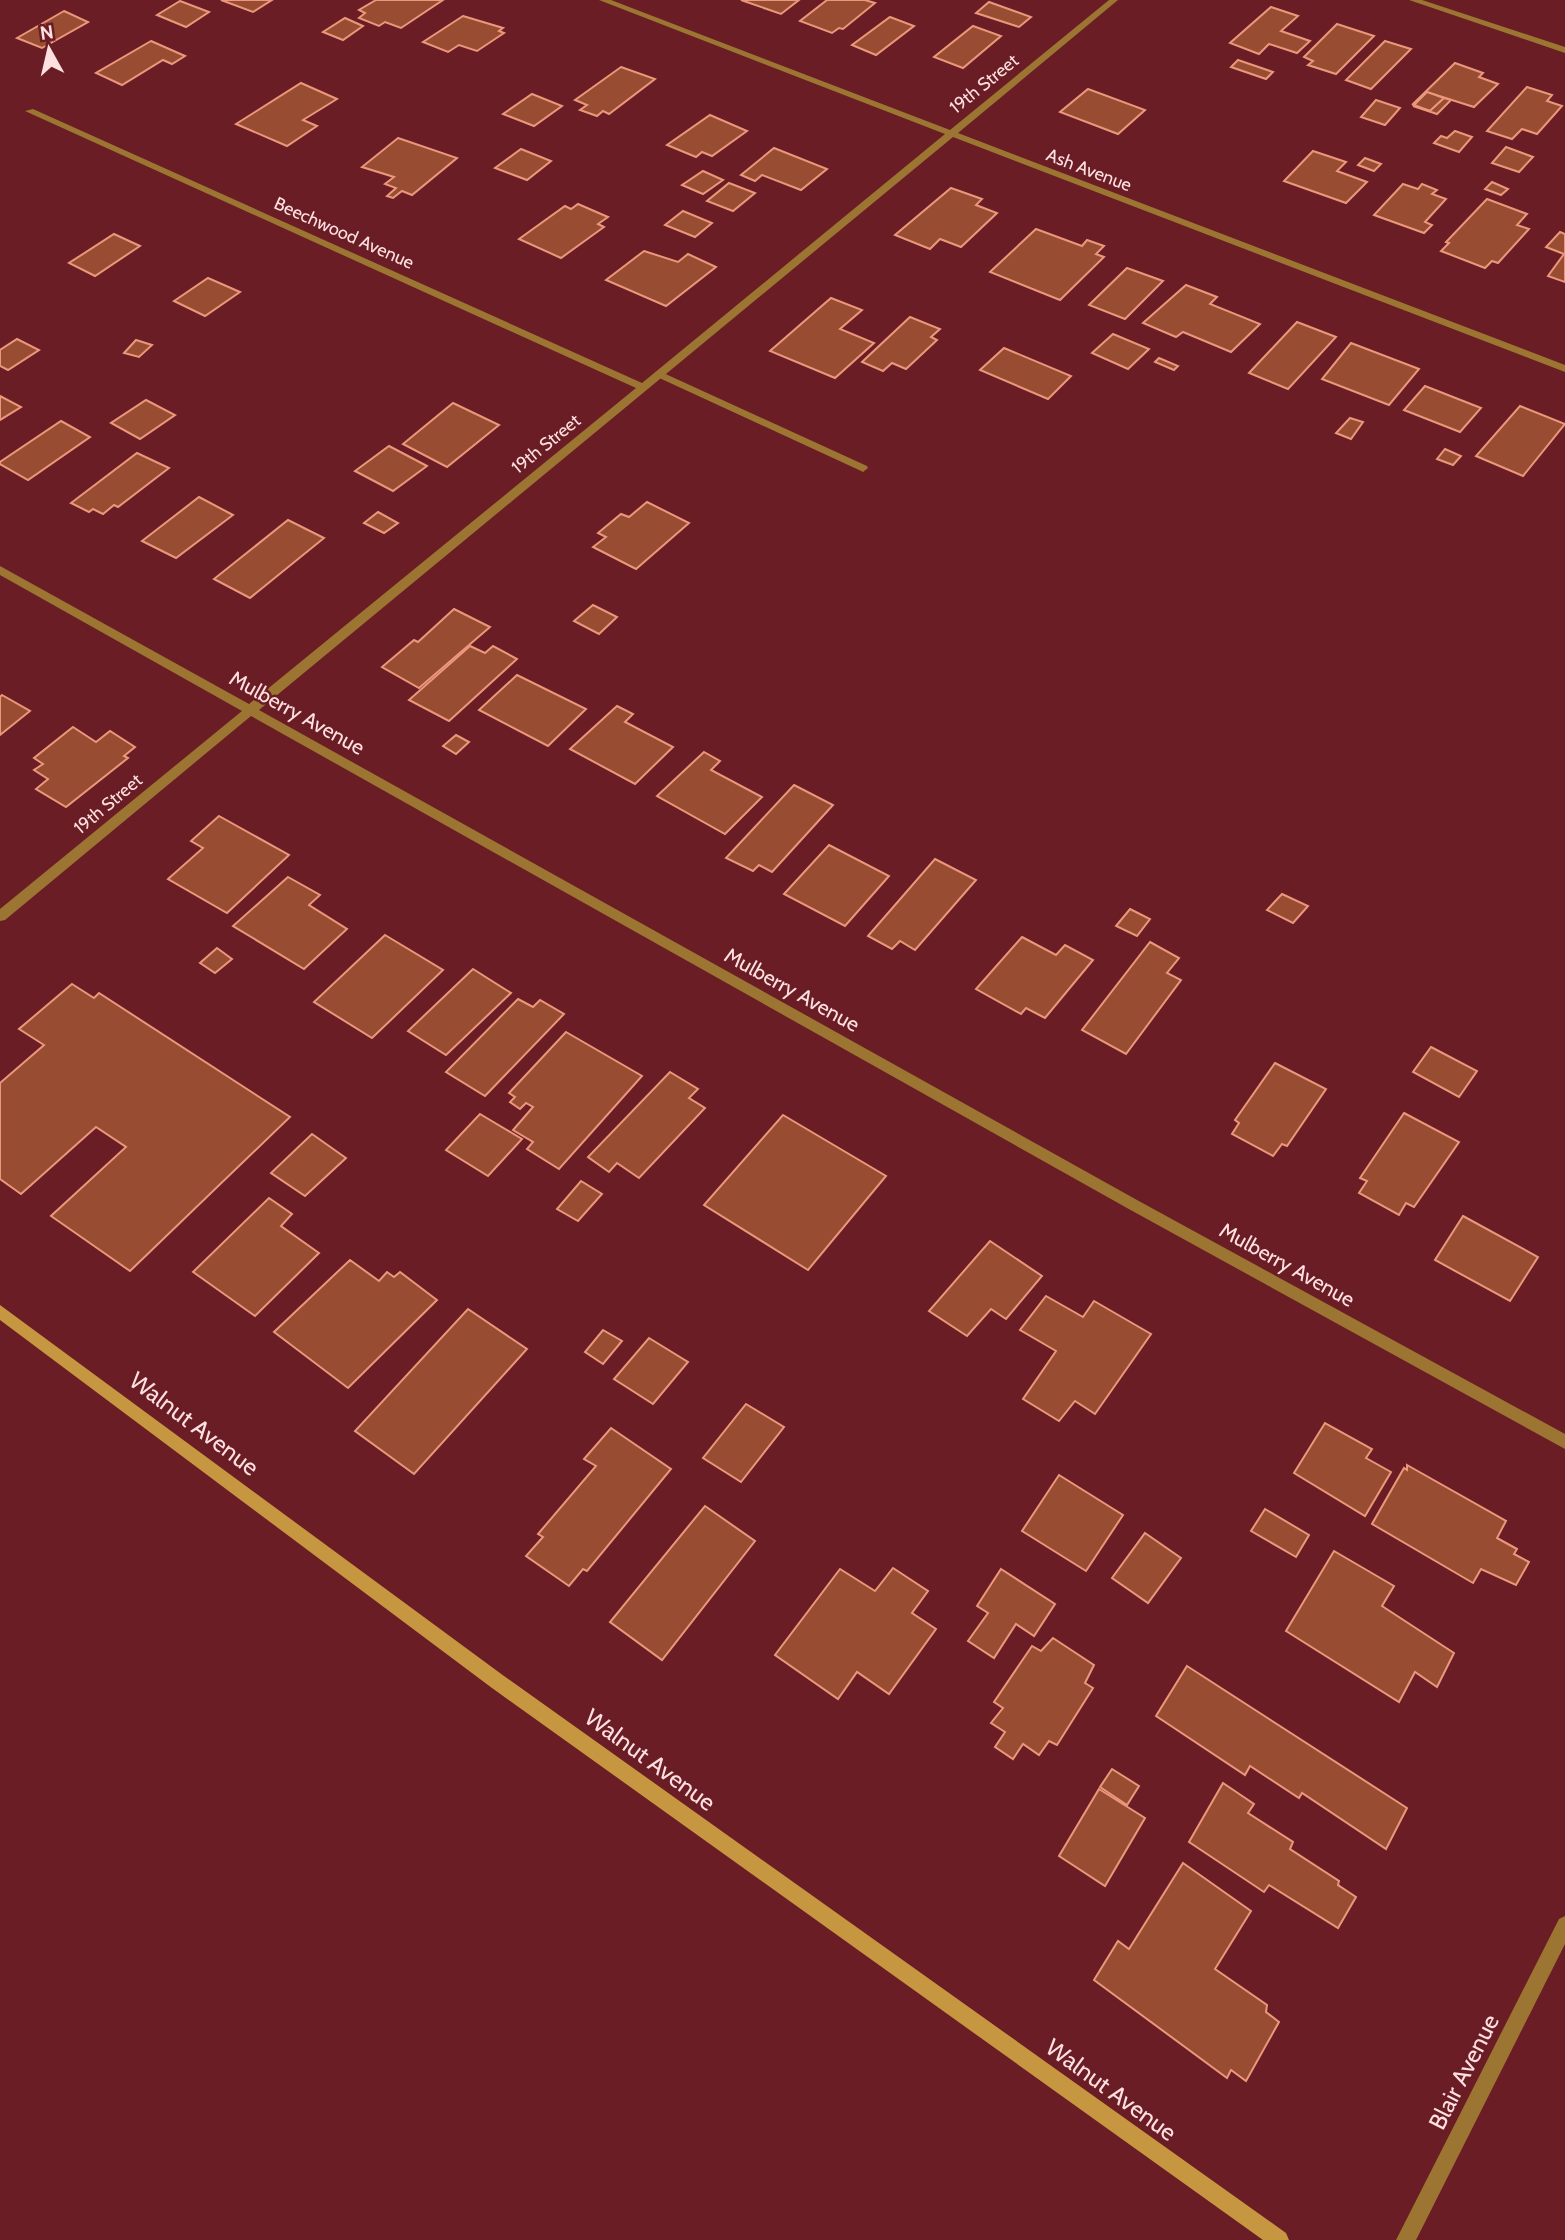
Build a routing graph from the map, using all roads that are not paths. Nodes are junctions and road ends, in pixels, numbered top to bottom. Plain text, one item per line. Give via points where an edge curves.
1 (603, 0) edge
2 (1114, 0) edge
3 (1413, 0) edge
4 (1565, 50) edge
5 (30, 111) dead end
6 (951, 133) junction
7 (1565, 369) edge
8 (659, 374) junction
9 (643, 387) junction
10 (863, 468) dead end
11 (0, 570) edge
12 (250, 710) junction
13 (0, 916) edge
14 (0, 1311) edge
15 (1565, 1443) edge
16 (1565, 1925) edge
17 (1279, 2240) edge
18 (1406, 2240) edge

1 - 6 street, Ash Avenue
2 - 6 street, 19th Street
3 - 4 street
5 - 9 street, Beechwood Avenue
6 - 7 street, Ash Avenue
6 - 8 street, 19th Street
8 - 9 street, 19th Street
8 - 10 street
9 - 12 street, 19th Street
11 - 12 street, Mulberry Avenue
12 - 13 street, 19th Street
12 - 15 street, Mulberry Avenue
14 - 17 street, Walnut Avenue via 498,1682
16 - 18 street, Blair Avenue

